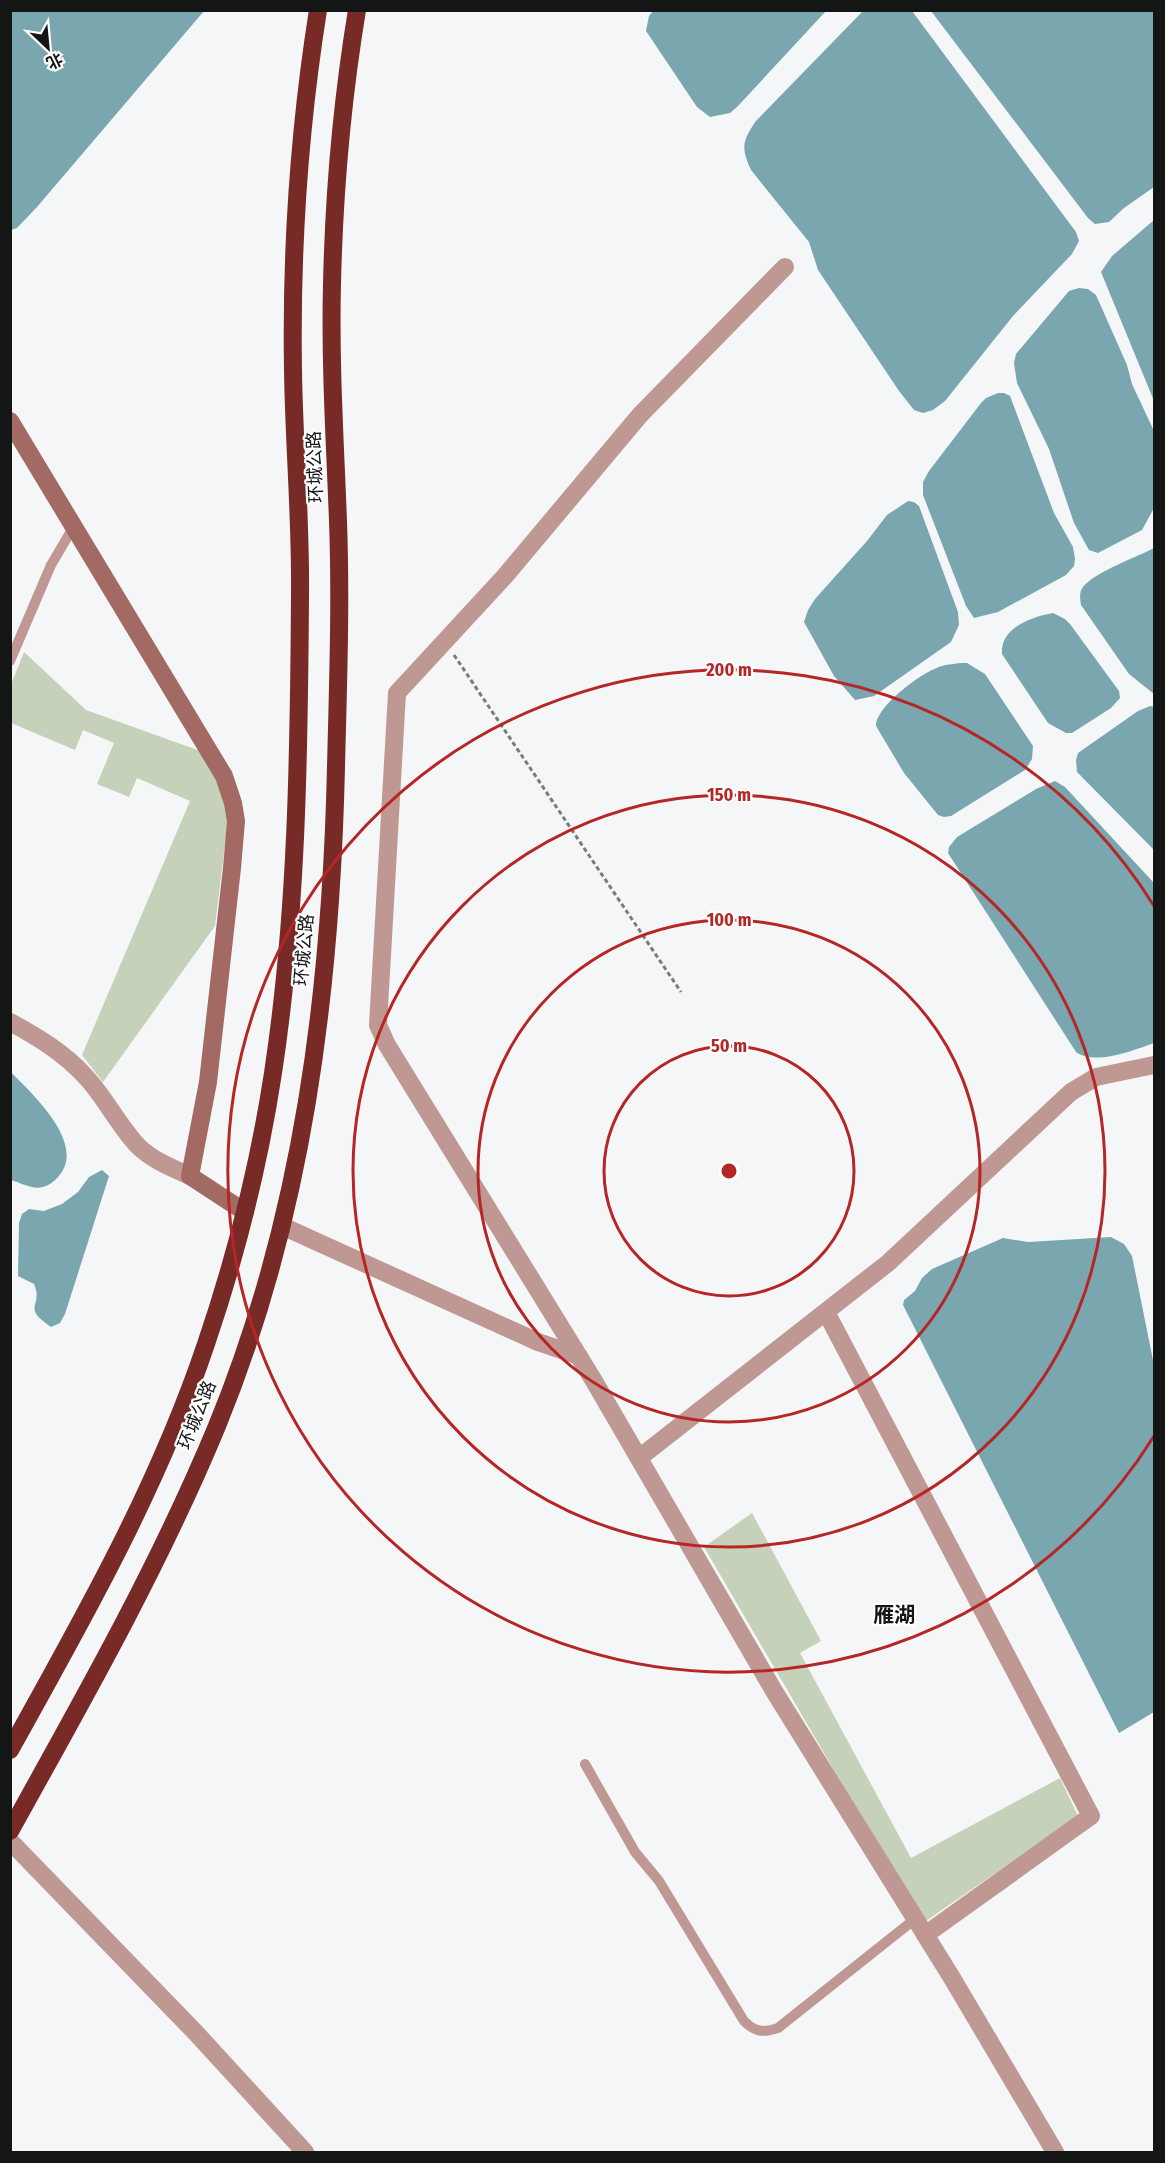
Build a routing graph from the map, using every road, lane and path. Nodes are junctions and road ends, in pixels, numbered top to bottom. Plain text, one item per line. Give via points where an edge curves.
1 (318, 10) edge
2 (357, 10) edge
3 (785, 267) dead end
4 (10, 421) edge
5 (74, 526) junction
6 (445, 641) junction
7 (10, 661) edge
8 (681, 992) dead end
9 (10, 1022) edge
10 (1155, 1065) edge
11 (190, 1176) junction
12 (245, 1212) junction
13 (282, 1226) junction
14 (826, 1312) junction
15 (579, 1356) junction
16 (639, 1458) junction
17 (10, 1750) edge
18 (585, 1764) dead end
19 (10, 1831) edge
20 (10, 1840) edge
21 (920, 1927) junction
22 (305, 2152) edge
23 (1055, 2152) edge

1 - 12 highway, 环城公路 via 300,142 293,288 300,591 293,860 274,1065
2 - 13 highway, 环城公路 via 339,145 332,289 339,591 333,862 311,1082
3 - 6 street via 640,415
4 - 5 street
5 - 7 lane via 51,565
5 - 11 street via 224,776 235,813 208,1082
6 - 8 path
6 - 15 street via 397,693 378,1025 392,1054
9 - 11 street via 39,1037 86,1076 139,1146
10 - 14 street via 1096,1077 1071,1092 888,1263
11 - 12 street
12 - 17 highway, 环城公路 via 206,1345 145,1494
13 - 15 street via 538,1342
13 - 19 highway, 环城公路 via 242,1358 180,1510 129,1613
14 - 16 street
14 - 21 street via 1090,1816
15 - 16 street
16 - 21 street via 774,1691
18 - 21 lane via 635,1851 659,1881 744,2021 753,2029 767,2032 778,2028
20 - 22 street
21 - 23 street

